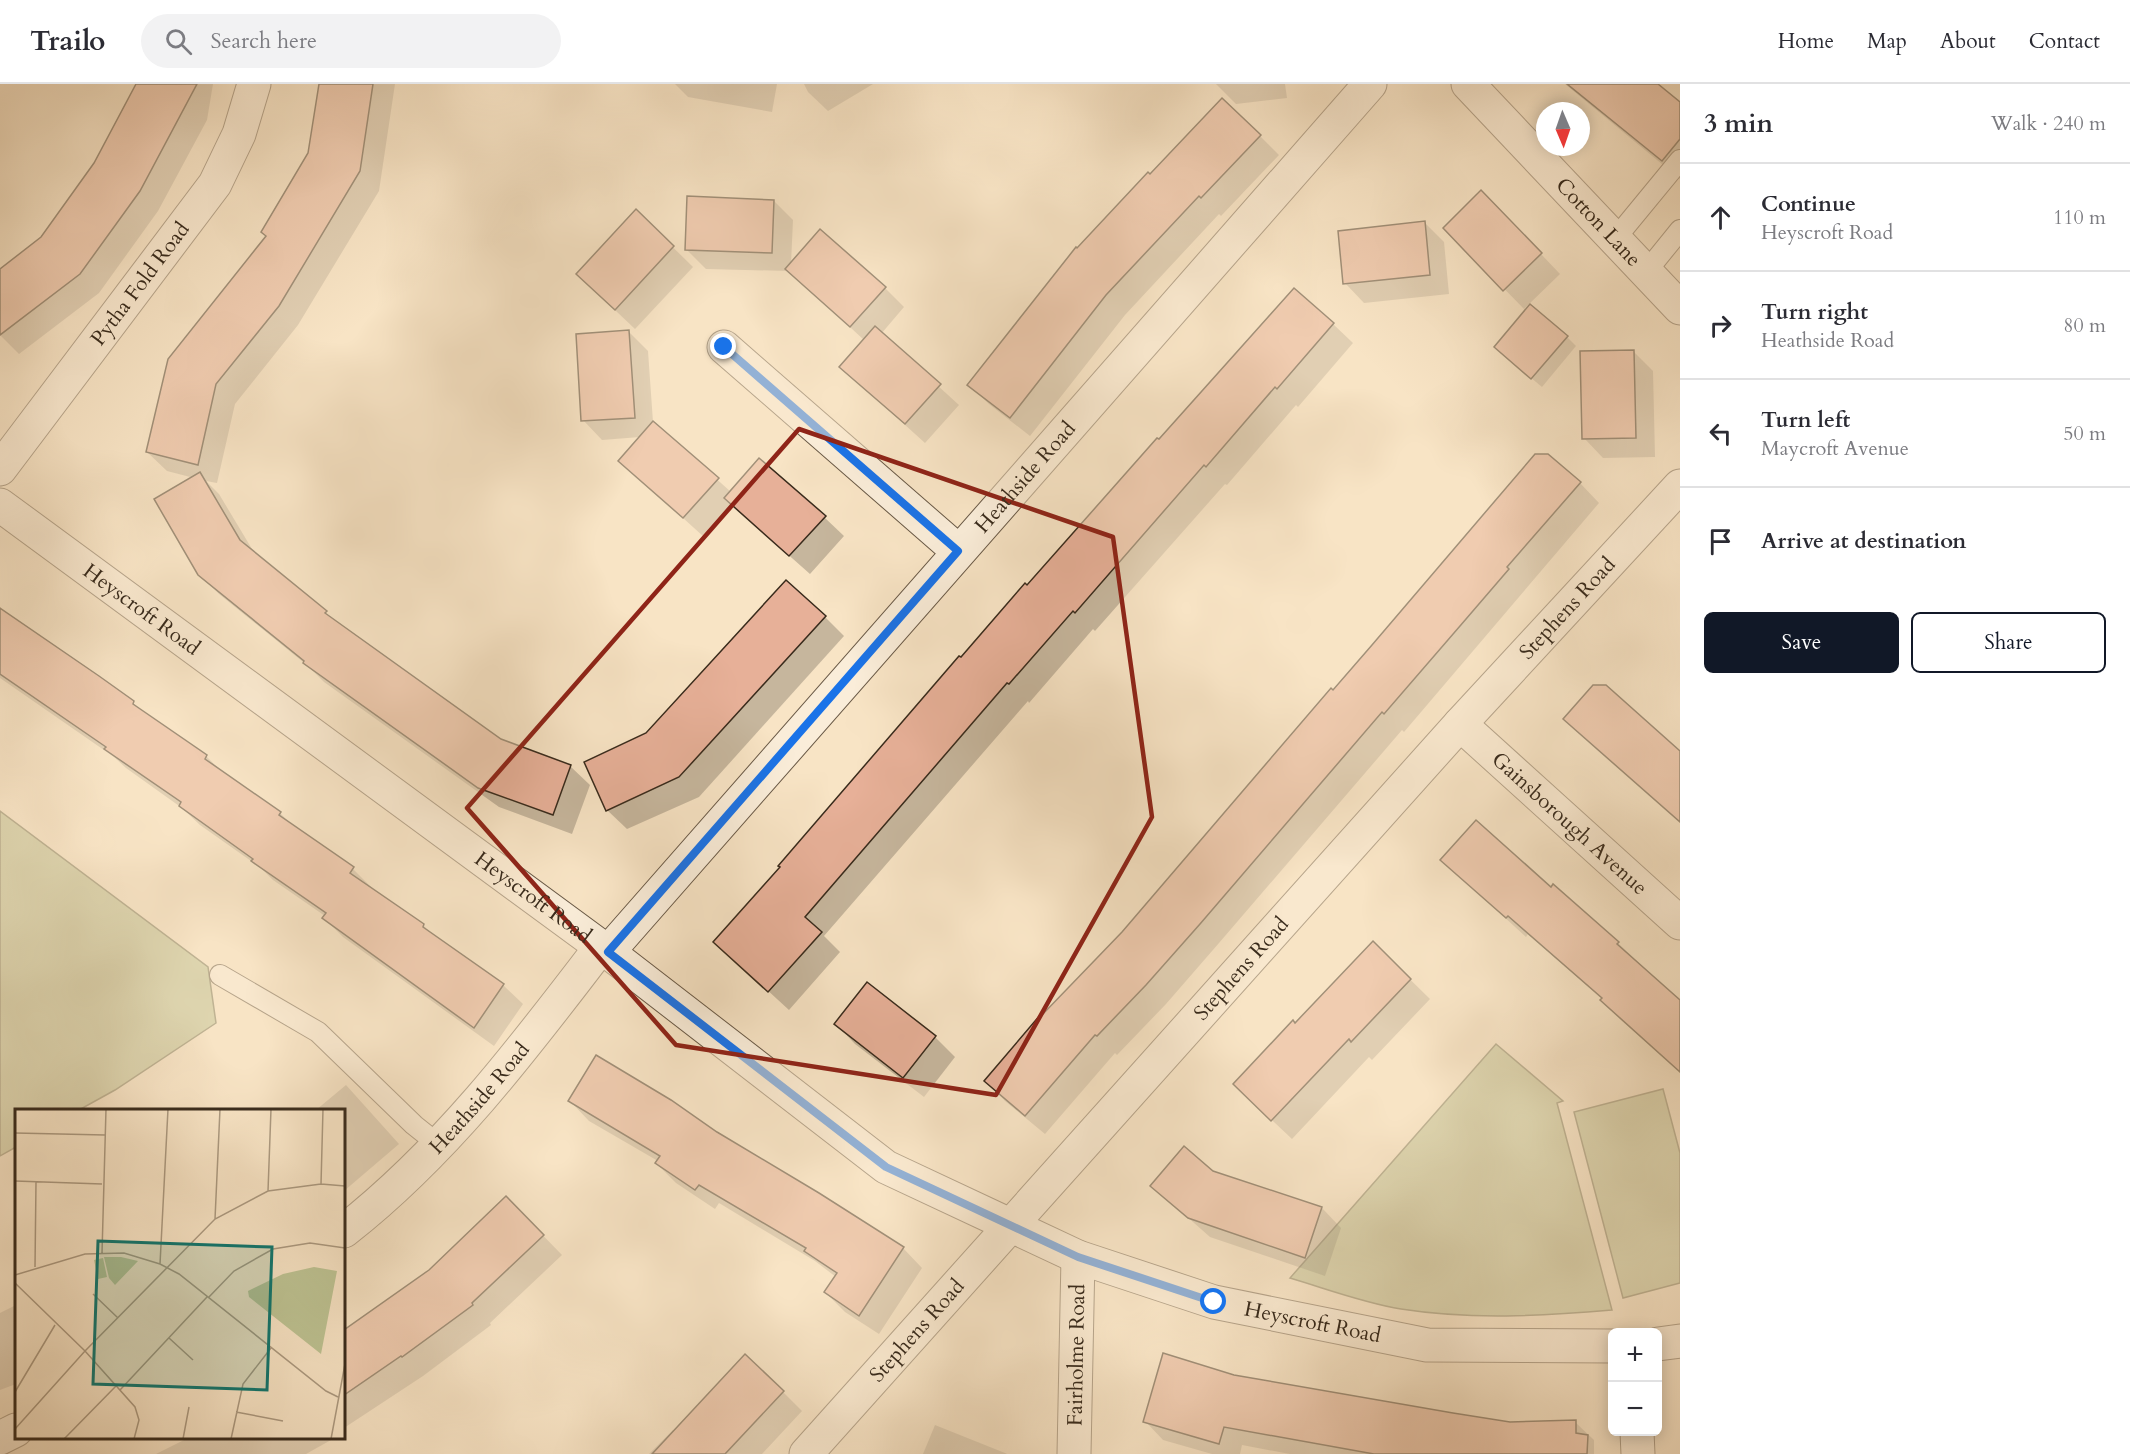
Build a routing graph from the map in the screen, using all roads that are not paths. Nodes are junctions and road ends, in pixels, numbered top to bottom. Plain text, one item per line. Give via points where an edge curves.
1 (254, 84) edge
2 (1370, 84) edge
3 (1468, 84) edge
4 (1680, 160) edge
5 (1680, 230) edge
6 (1615, 239) junction
7 (1646, 272) junction
8 (1680, 308) edge
9 (724, 347) dead end
10 (0, 469) edge
11 (1680, 486) edge
12 (0, 505) edge
13 (958, 551) junction
14 (1460, 724) junction
15 (1680, 923) edge
16 (604, 950) junction
17 (220, 975) dead end
18 (439, 1146) junction
19 (1013, 1226) junction
20 (345, 1231) edge
21 (1078, 1257) junction
22 (1680, 1341) edge
23 (1662, 1343) edge
24 (1608, 1346) edge
25 (15, 1430) edge
26 (1637, 1436) edge
27 (0, 1438) edge
28 (806, 1454) edge
29 (1074, 1454) edge
30 (1638, 1454) edge

1 - 10 street, Pytha Fold Road via 239,134 215,184
2 - 13 street, Heathside Road
3 - 6 street, Cotton Lane
4 - 6 lane
5 - 7 lane
6 - 7 street, Cotton Lane
7 - 8 street, Cotton Lane
9 - 13 street
11 - 14 street, Stephens Road
12 - 16 street, Heyscroft Road
13 - 16 street, Heathside Road
14 - 15 street, Gainsborough Avenue
14 - 19 street, Stephens Road
16 - 18 street, Heathside Road
16 - 19 street, Heyscroft Road via 886,1167
17 - 18 lane via 318,1032
18 - 20 street, Heathside Road
19 - 21 street, Heyscroft Road
19 - 28 street, Stephens Road
21 - 24 street, Heyscroft Road via 1214,1302 1427,1346
21 - 29 street, Fairholme Road
22 - 23 street
25 - 27 street
26 - 30 street

